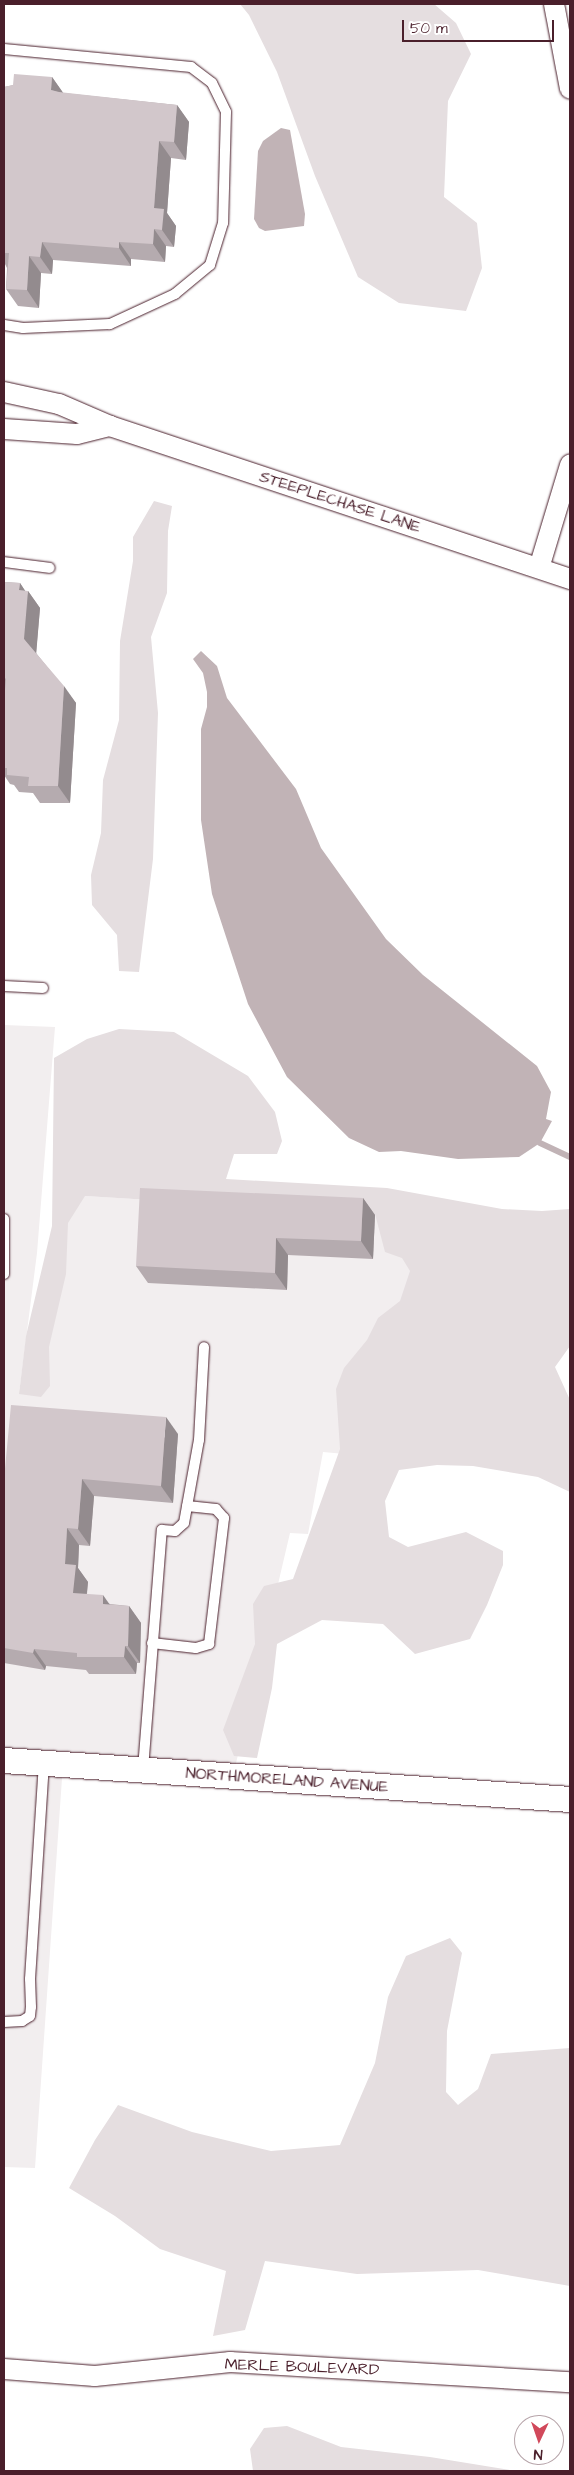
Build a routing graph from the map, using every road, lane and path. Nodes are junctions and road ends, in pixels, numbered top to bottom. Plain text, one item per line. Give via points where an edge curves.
1 (554, 4) edge
2 (4, 50) edge
3 (570, 90) edge
4 (4, 325) edge
5 (4, 392) edge
6 (110, 426) junction
7 (4, 429) edge
8 (570, 465) edge
9 (4, 562) edge
10 (50, 568) dead end
11 (539, 568) junction
12 (570, 578) edge
13 (4, 986) edge
14 (43, 988) dead end
15 (4, 1219) edge
16 (4, 1274) edge
17 (204, 1347) dead end
18 (188, 1506) junction
19 (152, 1643) junction
20 (4, 1760) edge
21 (44, 1763) junction
22 (143, 1769) junction
23 (570, 1799) edge
24 (4, 2022) edge
25 (4, 2369) edge
26 (570, 2382) edge

1 - 3 street
2 - 4 lane via 191,67 212,83 226,112 223,222 210,265 175,294 110,324 23,328
5 - 6 street, STEEPLECHASE LANE via 59,404
6 - 7 street via 77,434
6 - 11 street, STEEPLECHASE LANE
8 - 11 street
9 - 10 lane
11 - 12 street, STEEPLECHASE LANE
13 - 14 lane
15 - 16 lane
17 - 18 lane via 199,1440
18 - 19 lane via 184,1523 175,1531 162,1530
18 - 19 lane via 216,1509 224,1518 210,1644 196,1648
19 - 22 lane
20 - 21 street, NORTHMORELAND AVENUE
21 - 22 street, NORTHMORELAND AVENUE
21 - 24 lane via 30,2016 22,2021
22 - 23 street, NORTHMORELAND AVENUE
25 - 26 street, MERLE BOULEVARD via 95,2376 230,2362

